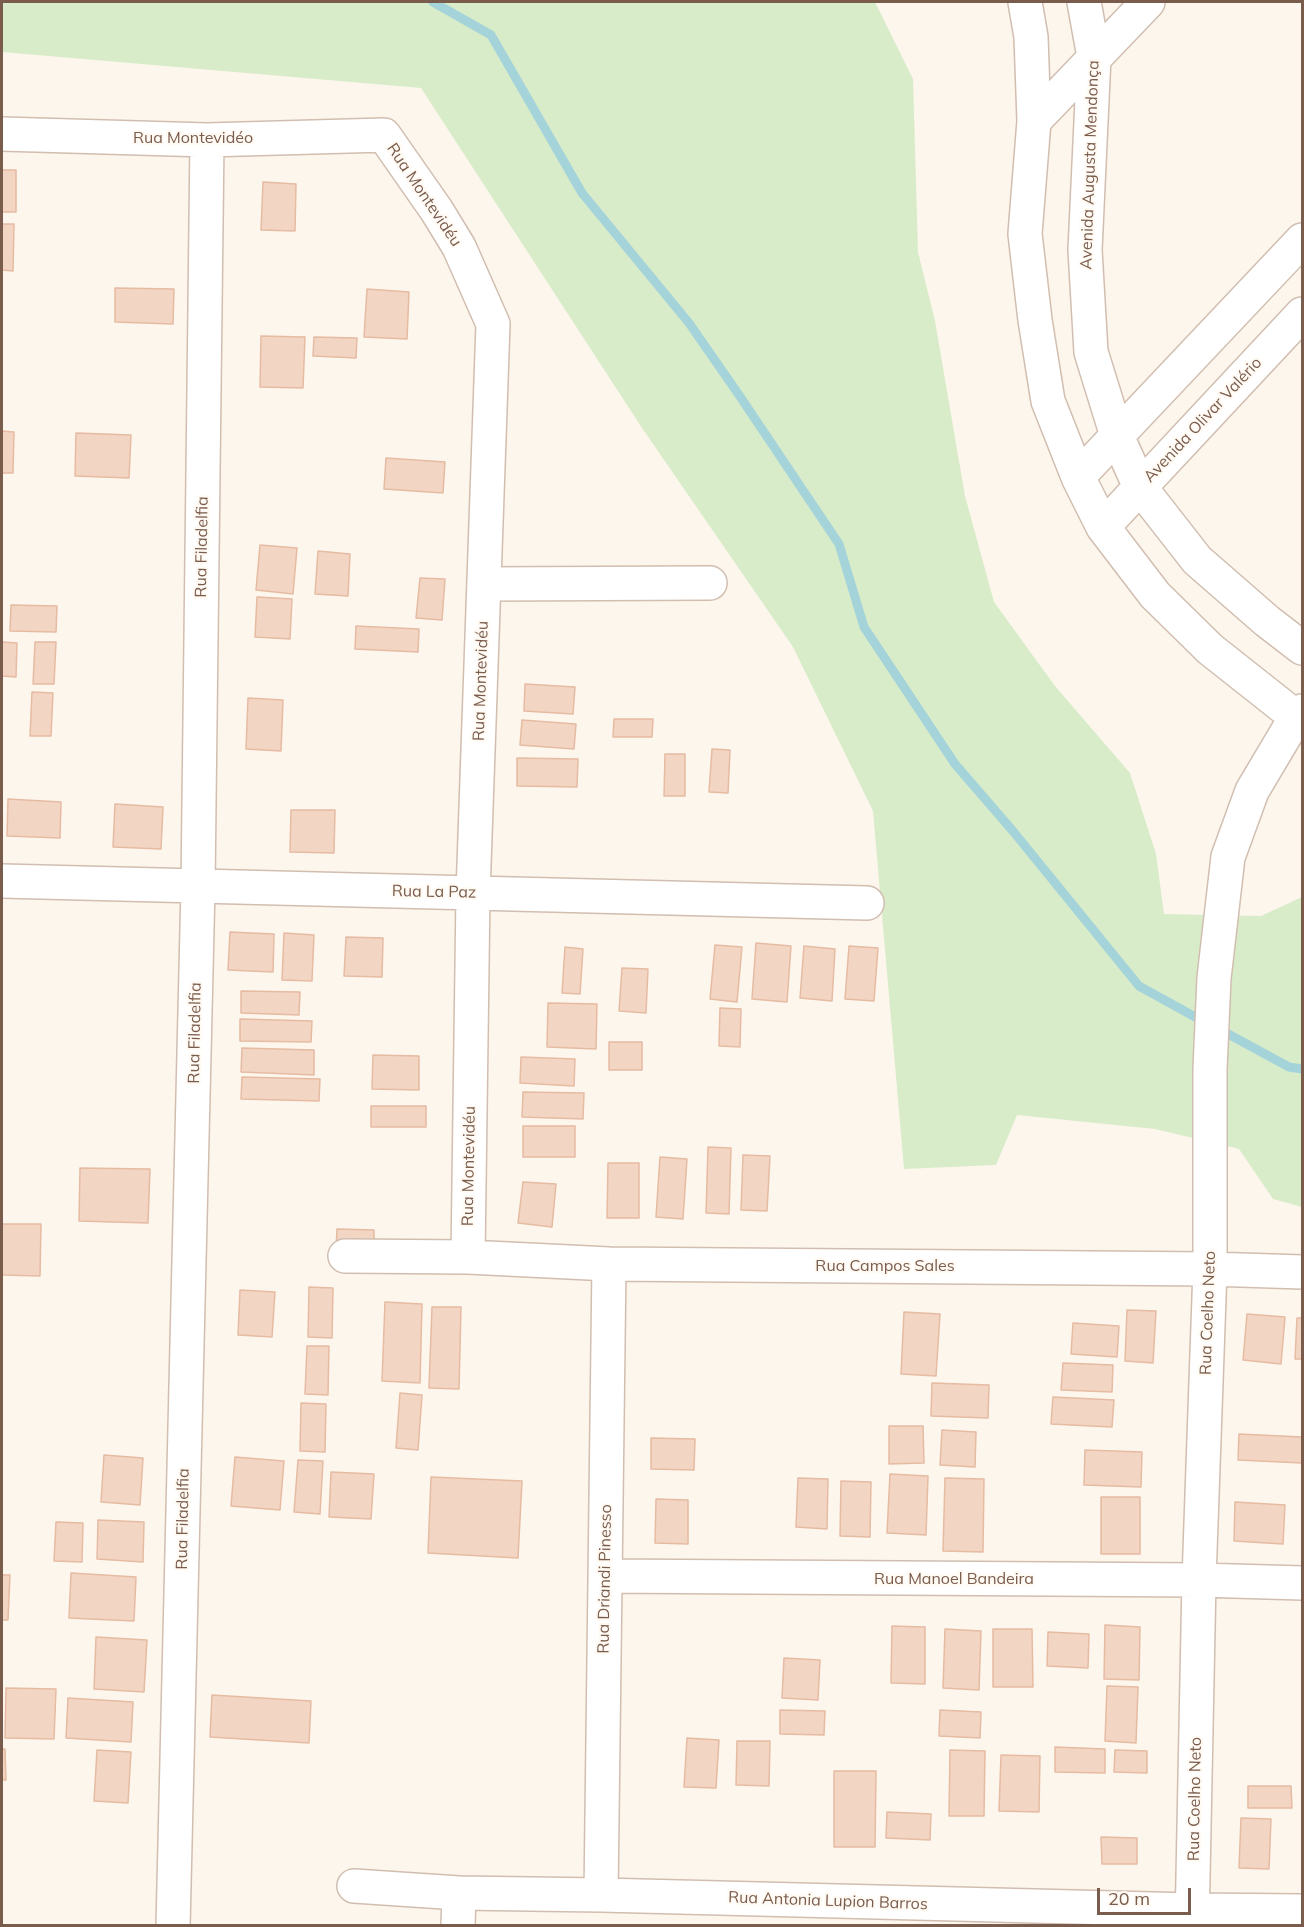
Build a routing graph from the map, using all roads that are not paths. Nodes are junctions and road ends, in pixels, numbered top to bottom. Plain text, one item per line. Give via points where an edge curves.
1 (1025, 2) edge
2 (1083, 2) edge
3 (1148, 2) edge
4 (1095, 57) junction
5 (1034, 121) junction
6 (2, 134) edge
7 (384, 135) joint
8 (207, 140) junction
9 (1302, 240) edge
10 (1302, 314) edge
11 (1117, 436) junction
12 (1078, 477) junction
13 (1140, 487) junction
14 (1103, 527) junction
15 (711, 583) dead end
16 (485, 584) junction
17 (1302, 648) edge
18 (1300, 716) edge
19 (2, 881) edge
20 (198, 887) junction
21 (472, 893) junction
22 (867, 903) dead end
23 (345, 1256) dead end
24 (468, 1257) junction
25 (609, 1264) junction
26 (1209, 1269) junction
27 (1302, 1272) edge
28 (605, 1576) junction
29 (1199, 1580) junction
30 (1302, 1584) edge
31 (354, 1886) dead end
32 (459, 1893) junction
33 (601, 1895) junction
34 (1302, 1911) edge
35 (1192, 1918) edge
36 (174, 1926) edge
37 (458, 1926) edge

1 - 5 street via 1031,37
2 - 4 street, Avenida Augusta Mendonça
3 - 4 street
4 - 5 street
4 - 11 street, Avenida Augusta Mendonça via 1085,250 1090,341
5 - 12 street via 1024,234 1048,401
6 - 8 street, Rua Montevidéo
7 - 8 street, Rua Montevidéo
7 - 16 street, Rua Montevidéu via 459,247 493,324
8 - 20 street, Rua Filadelfia
9 - 11 street
10 - 13 street, Avenida Olivar Valério
11 - 12 street
11 - 13 street, Avenida Augusta Mendonça
12 - 14 street
13 - 14 street, Avenida Olivar Valério
13 - 17 street, Avenida Augusta Mendonça via 1197,560
14 - 18 street via 1155,595 1210,649
15 - 16 street
16 - 21 street, Rua Montevidéu
18 - 26 street, Rua Coelho Neto via 1252,792 1228,857 1214,978
19 - 20 street, Rua La Paz
20 - 21 street, Rua La Paz
20 - 36 street, Rua Filadelfia
21 - 22 street, Rua La Paz
21 - 24 street, Rua Montevidéu
23 - 24 street, Rua Campos Sales
24 - 25 street, Rua Campos Sales
25 - 26 street, Rua Campos Sales
25 - 28 street, Rua Driandi Pinesso
26 - 27 street, Rua Campos Sales
26 - 29 street, Rua Coelho Neto
28 - 29 street, Rua Manoel Bandeira
28 - 33 street, Rua Driandi Pinesso
29 - 30 street, Rua Manoel Bandeira
29 - 35 street, Rua Coelho Neto
31 - 32 street, Rua Antonia Lupion Barros
32 - 33 street, Rua Antonia Lupion Barros
32 - 37 street
33 - 35 street, Rua Antonia Lupion Barros
34 - 35 street, Rua Antonia Lupion Barros

